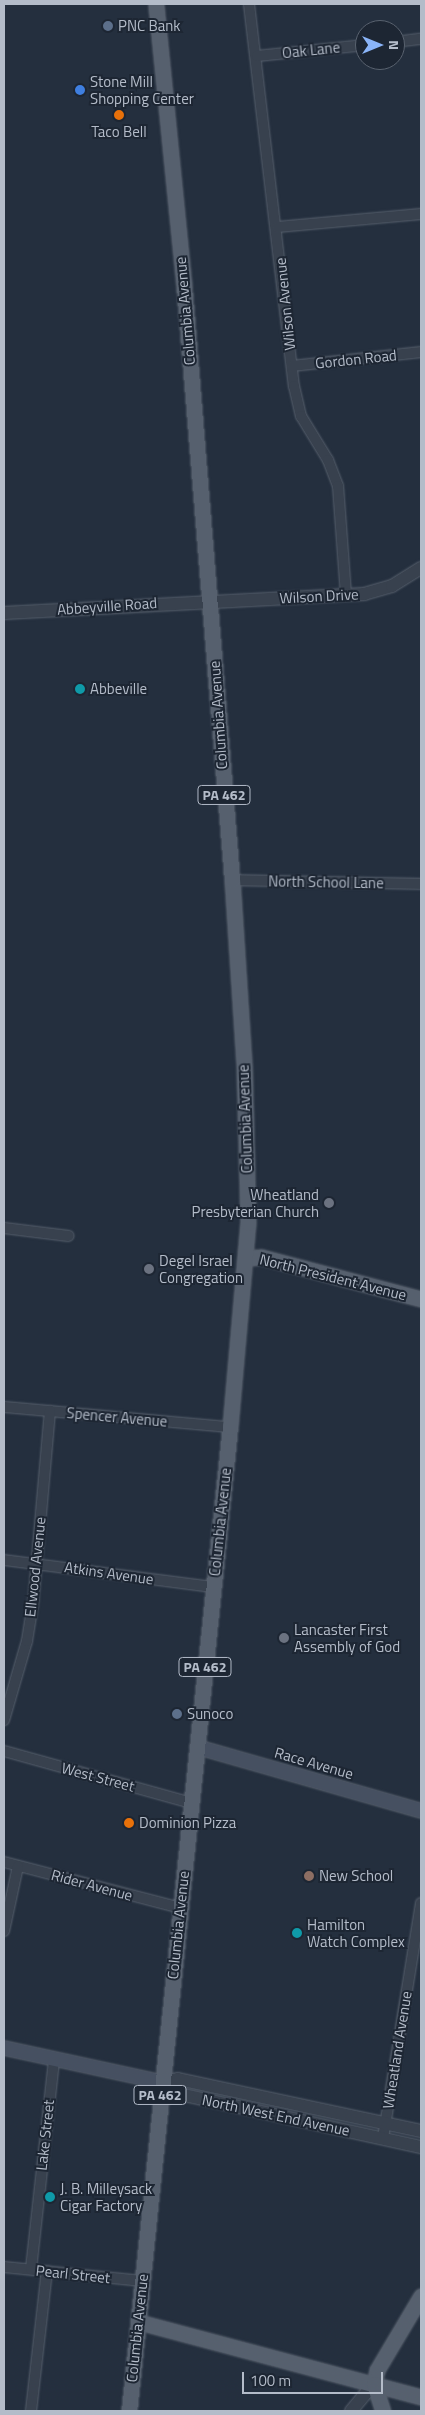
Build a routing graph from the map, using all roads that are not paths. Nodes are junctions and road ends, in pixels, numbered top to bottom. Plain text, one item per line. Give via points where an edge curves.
1 (156, 4) edge
2 (249, 4) edge
3 (421, 39) edge
4 (405, 41) edge
5 (355, 46) edge
6 (257, 56) junction
7 (421, 214) edge
8 (277, 227) junction
9 (421, 352) edge
10 (292, 366) junction
11 (421, 568) edge
12 (346, 595) junction
13 (210, 601) junction
14 (4, 613) edge
15 (232, 880) junction
16 (421, 884) edge
17 (4, 1228) edge
18 (69, 1236) dead end
19 (246, 1258) junction
20 (421, 1299) edge
21 (4, 1406) edge
22 (50, 1410) junction
23 (230, 1427) junction
24 (4, 1560) edge
25 (36, 1563) junction
26 (213, 1586) junction
27 (4, 1720) edge
28 (197, 1747) junction
29 (4, 1751) edge
30 (191, 1803) junction
31 (421, 1811) edge
32 (4, 1862) edge
33 (18, 1866) junction
34 (421, 1903) edge
35 (181, 1908) junction
36 (4, 1931) edge
37 (4, 2048) edge
38 (54, 2059) junction
39 (161, 2082) junction
40 (386, 2124) junction
41 (421, 2131) edge
42 (383, 2138) junction
43 (421, 2147) edge
44 (4, 2266) edge
45 (31, 2269) junction
46 (47, 2271) junction
47 (142, 2281) junction
48 (421, 2296) edge
49 (139, 2322) junction
50 (374, 2384) junction
51 (421, 2397) edge
52 (31, 2411) edge
53 (129, 2411) edge
54 (351, 2411) edge
55 (383, 2411) edge

1 - 13 main road, Columbia Avenue / PA 462
2 - 6 street, Wilson Avenue
3 - 4 street
5 - 6 street, Oak Lane
6 - 8 street, Wilson Avenue
7 - 8 street
8 - 10 street, Wilson Avenue
9 - 10 street, Gordon Road
10 - 12 street, Wilson Avenue via 301,416 328,460 338,486
11 - 12 street, Wilson Drive via 378,591
12 - 13 street, Wilson Drive
13 - 14 street, Abbeyville Road
13 - 15 main road, Columbia Avenue / PA 462
15 - 16 street, North School Lane
15 - 19 main road, Columbia Avenue / PA 462 via 246,1124
17 - 18 street
19 - 20 main road, North President Avenue via 261,1257
19 - 23 main road, Columbia Avenue / PA 462
21 - 22 street, Spencer Avenue
22 - 23 street, Spencer Avenue
22 - 25 street, Ellwood Avenue
23 - 26 main road, Columbia Avenue / PA 462
24 - 25 street, Atkins Avenue
25 - 26 street, Atkins Avenue
25 - 27 street, Ellwood Avenue via 27,1641
26 - 28 main road, Columbia Avenue / PA 462
28 - 30 main road, Columbia Avenue / PA 462
28 - 31 main road, Race Avenue
29 - 30 street, West Street
30 - 35 main road, Columbia Avenue / PA 462
32 - 33 street, Rider Avenue
33 - 35 street, Rider Avenue
33 - 36 street
34 - 40 street, Wheatland Avenue
35 - 39 main road, Columbia Avenue / PA 462
37 - 38 main road
38 - 39 main road
38 - 45 street, Lake Street
39 - 40 street, North West End Avenue via 178,2079
39 - 42 street, North West End Avenue via 175,2094
39 - 47 main road, Columbia Avenue / PA 462
40 - 41 street, North West End Avenue
40 - 42 street, Wheatland Avenue
42 - 43 street, North West End Avenue
44 - 45 street, Pearl Street
45 - 46 street, Pearl Street
46 - 47 street, Pearl Street
46 - 52 street
47 - 49 main road, Columbia Avenue / PA 462
48 - 50 main road via 376,2370
49 - 50 main road
49 - 53 main road, Columbia Avenue / PA 462
50 - 51 main road
50 - 54 street
50 - 55 main road

